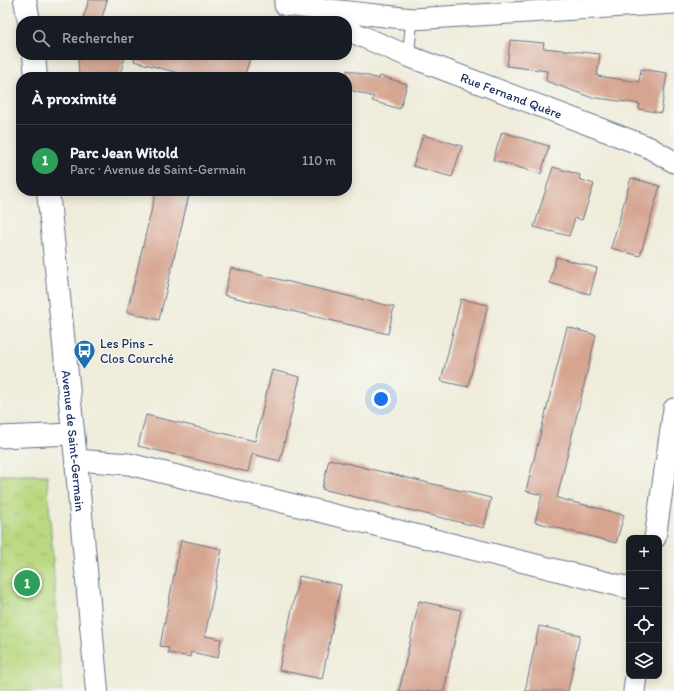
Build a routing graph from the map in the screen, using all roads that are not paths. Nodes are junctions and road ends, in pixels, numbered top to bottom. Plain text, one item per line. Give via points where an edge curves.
1 (25, 0) edge
2 (276, 2) edge
3 (674, 3) edge
4 (28, 16) edge
5 (311, 16) edge
6 (412, 19) junction
7 (352, 32) edge
8 (408, 56) junction
9 (34, 60) edge
10 (36, 72) edge
11 (674, 162) edge
12 (49, 196) edge
13 (674, 409) edge
14 (74, 434) junction
15 (0, 437) edge
16 (76, 460) junction
17 (655, 535) edge
18 (626, 587) edge
19 (636, 679) edge
20 (97, 691) edge
21 (634, 691) edge

1 - 4 main road
2 - 5 street
2 - 6 street
3 - 6 street
6 - 8 lane
7 - 8 street, Rue Fernand Quère
8 - 11 street, Rue Fernand Quère via 648,146
9 - 10 main road
12 - 14 main road, Avenue de Saint-Germain
13 - 17 street
14 - 15 street
14 - 16 main road, Avenue de Saint-Germain
16 - 18 street via 129,464
16 - 20 main road, Avenue de Saint-Germain
19 - 21 street

